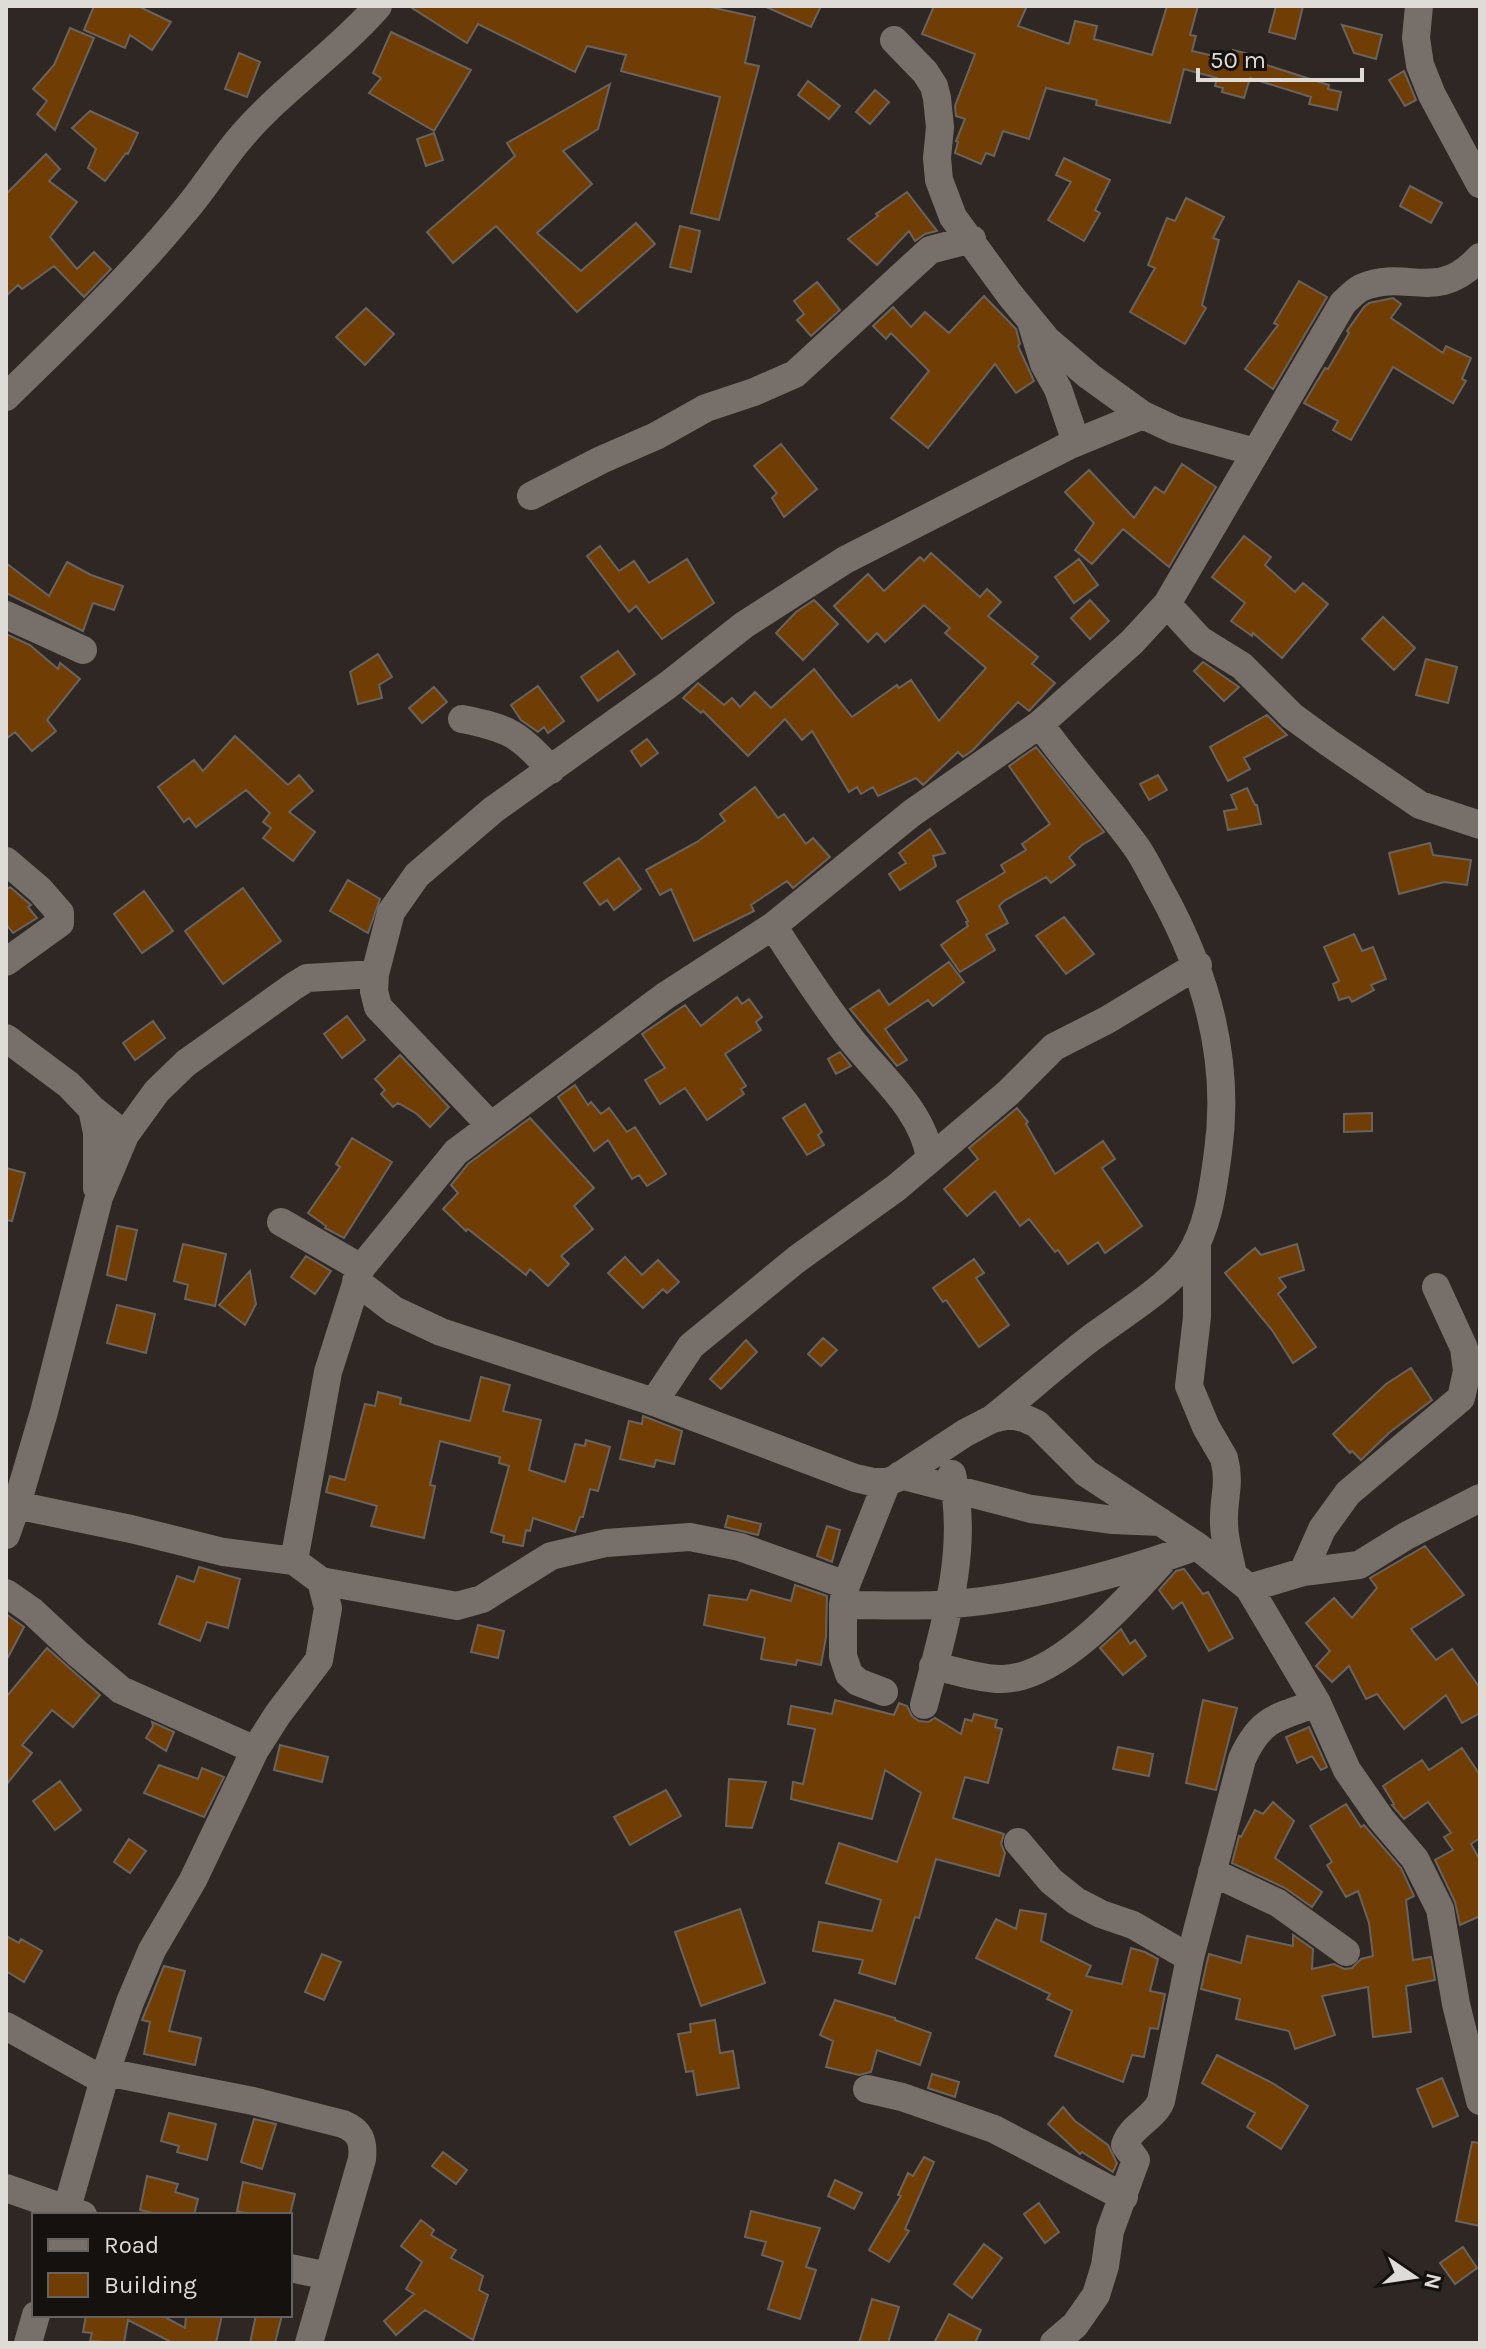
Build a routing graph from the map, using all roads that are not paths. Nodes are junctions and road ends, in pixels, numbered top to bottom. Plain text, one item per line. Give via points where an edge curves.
1 (378, 6) edge
2 (1419, 6) edge
3 (894, 40) dead end
4 (1480, 184) edge
5 (972, 239) junction
6 (1480, 257) edge
7 (1031, 321) junction
8 (6, 397) edge
9 (1143, 415) junction
10 (1076, 442) junction
11 (1255, 452) junction
12 (531, 496) dead end
13 (1167, 604) junction
14 (6, 615) edge
15 (83, 650) dead end
16 (462, 719) dead end
17 (1040, 724) junction
18 (551, 770) junction
19 (1480, 825) edge
20 (6, 861) edge
21 (773, 926) junction
22 (6, 962) edge
23 (1198, 965) junction
24 (375, 974) junction
25 (6, 1038) edge
26 (92, 1109) junction
27 (490, 1125) junction
28 (125, 1135) junction
29 (930, 1159) junction
30 (98, 1204) junction
31 (281, 1222) dead end
32 (1197, 1241) junction
33 (359, 1274) junction
34 (1436, 1287) dead end
35 (654, 1402) junction
36 (992, 1419) junction
37 (945, 1446) junction
38 (894, 1479) junction
39 (955, 1488) junction
40 (1480, 1498) edge
41 (12, 1504) edge
42 (1162, 1522) junction
43 (6, 1535) edge
44 (1197, 1546) junction
45 (1167, 1557) junction
46 (294, 1561) junction
47 (1303, 1572) junction
48 (321, 1581) junction
49 (1241, 1582) junction
50 (6, 1593) edge
51 (844, 1595) junction
52 (949, 1605) junction
53 (933, 1666) junction
54 (884, 1692) dead end
55 (1317, 1703) junction
56 (924, 1705) dead end
57 (255, 1750) junction
58 (1018, 1842) dead end
59 (1212, 1872) junction
60 (1346, 1952) dead end
61 (1190, 1958) junction
62 (6, 2026) edge
63 (105, 2076) junction
64 (867, 2089) dead end
65 (1480, 2101) edge
66 (6, 2188) edge
67 (1124, 2197) junction
68 (71, 2213) edge
69 (292, 2268) edge
70 (328, 2276) junction
71 (35, 2317) edge
72 (28, 2343) edge
73 (309, 2343) edge
74 (1054, 2343) edge

1 - 8 street via 242,135 183,214
2 - 4 street via 1420,65
3 - 5 street via 934,86 939,180 953,217
5 - 7 street
5 - 12 street via 930,250 795,374 706,408
6 - 11 street via 1466,272 1442,283 1383,282 1360,288 1343,303
7 - 9 street via 1079,367
7 - 10 street
9 - 10 street
9 - 11 street via 1175,430
10 - 18 street via 845,560 744,625
11 - 13 street
13 - 17 street
13 - 19 street via 1200,640 1242,666 1292,716 1329,743 1420,805
14 - 15 street
16 - 18 street via 512,732
17 - 21 street via 912,813
17 - 23 street via 1139,852
18 - 24 street via 493,810 417,875 391,912
20 - 22 street via 60,913 60,923
21 - 27 street via 665,996
21 - 29 street via 841,1025 916,1119 928,1140
23 - 29 street via 1054,1047
23 - 32 street via 1215,1022 1222,1124 1212,1198
24 - 27 street via 378,1007
24 - 28 street via 307,978 294,986 186,1063 157,1091
25 - 26 street
26 - 28 street
26 - 30 street
27 - 33 street via 456,1152
28 - 30 street
29 - 35 street via 691,1346
30 - 41 street
31 - 33 street
32 - 36 street via 1170,1278
32 - 49 street via 1197,1317 1189,1386 1227,1468 1224,1528
33 - 35 street via 394,1310 441,1332
33 - 46 street via 328,1372
34 - 47 street via 1464,1348 1467,1371 1461,1398 1348,1493 1322,1529
35 - 38 street via 855,1478
36 - 37 street
36 - 42 street via 1009,1415 1037,1424 1086,1473
37 - 38 street
37 - 39 street
38 - 39 street
38 - 51 street
39 - 42 street via 1031,1509
39 - 52 street via 959,1547
40 - 47 street via 1359,1565
41 - 43 street
41 - 46 street via 223,1552
42 - 44 street
44 - 45 street
44 - 49 street
45 - 52 street via 1081,1581
45 - 53 street via 1122,1605 1042,1670 1001,1680
46 - 48 street
47 - 49 street
48 - 51 street via 457,1606 482,1599 551,1556 606,1543 690,1537 740,1547
48 - 57 street via 328,1608 319,1660
49 - 55 street
50 - 57 street via 121,1690
51 - 52 street
51 - 54 street via 843,1656 849,1674
52 - 53 street
53 - 56 street
55 - 59 street via 1260,1727 1251,1739
55 - 65 street via 1347,1770 1415,1859 1440,1909
57 - 63 street via 193,1880 152,1950
58 - 61 street via 1076,1901 1133,1925
59 - 60 street via 1278,1903
59 - 61 street
61 - 67 street via 1161,2101 1125,2145 1136,2160
62 - 63 street
63 - 68 street
63 - 70 street via 253,2101 353,2128 364,2145 362,2159
64 - 67 street via 994,2129
66 - 68 street
67 - 74 street via 1110,2231 1096,2295
69 - 70 street
70 - 73 street
71 - 72 street

